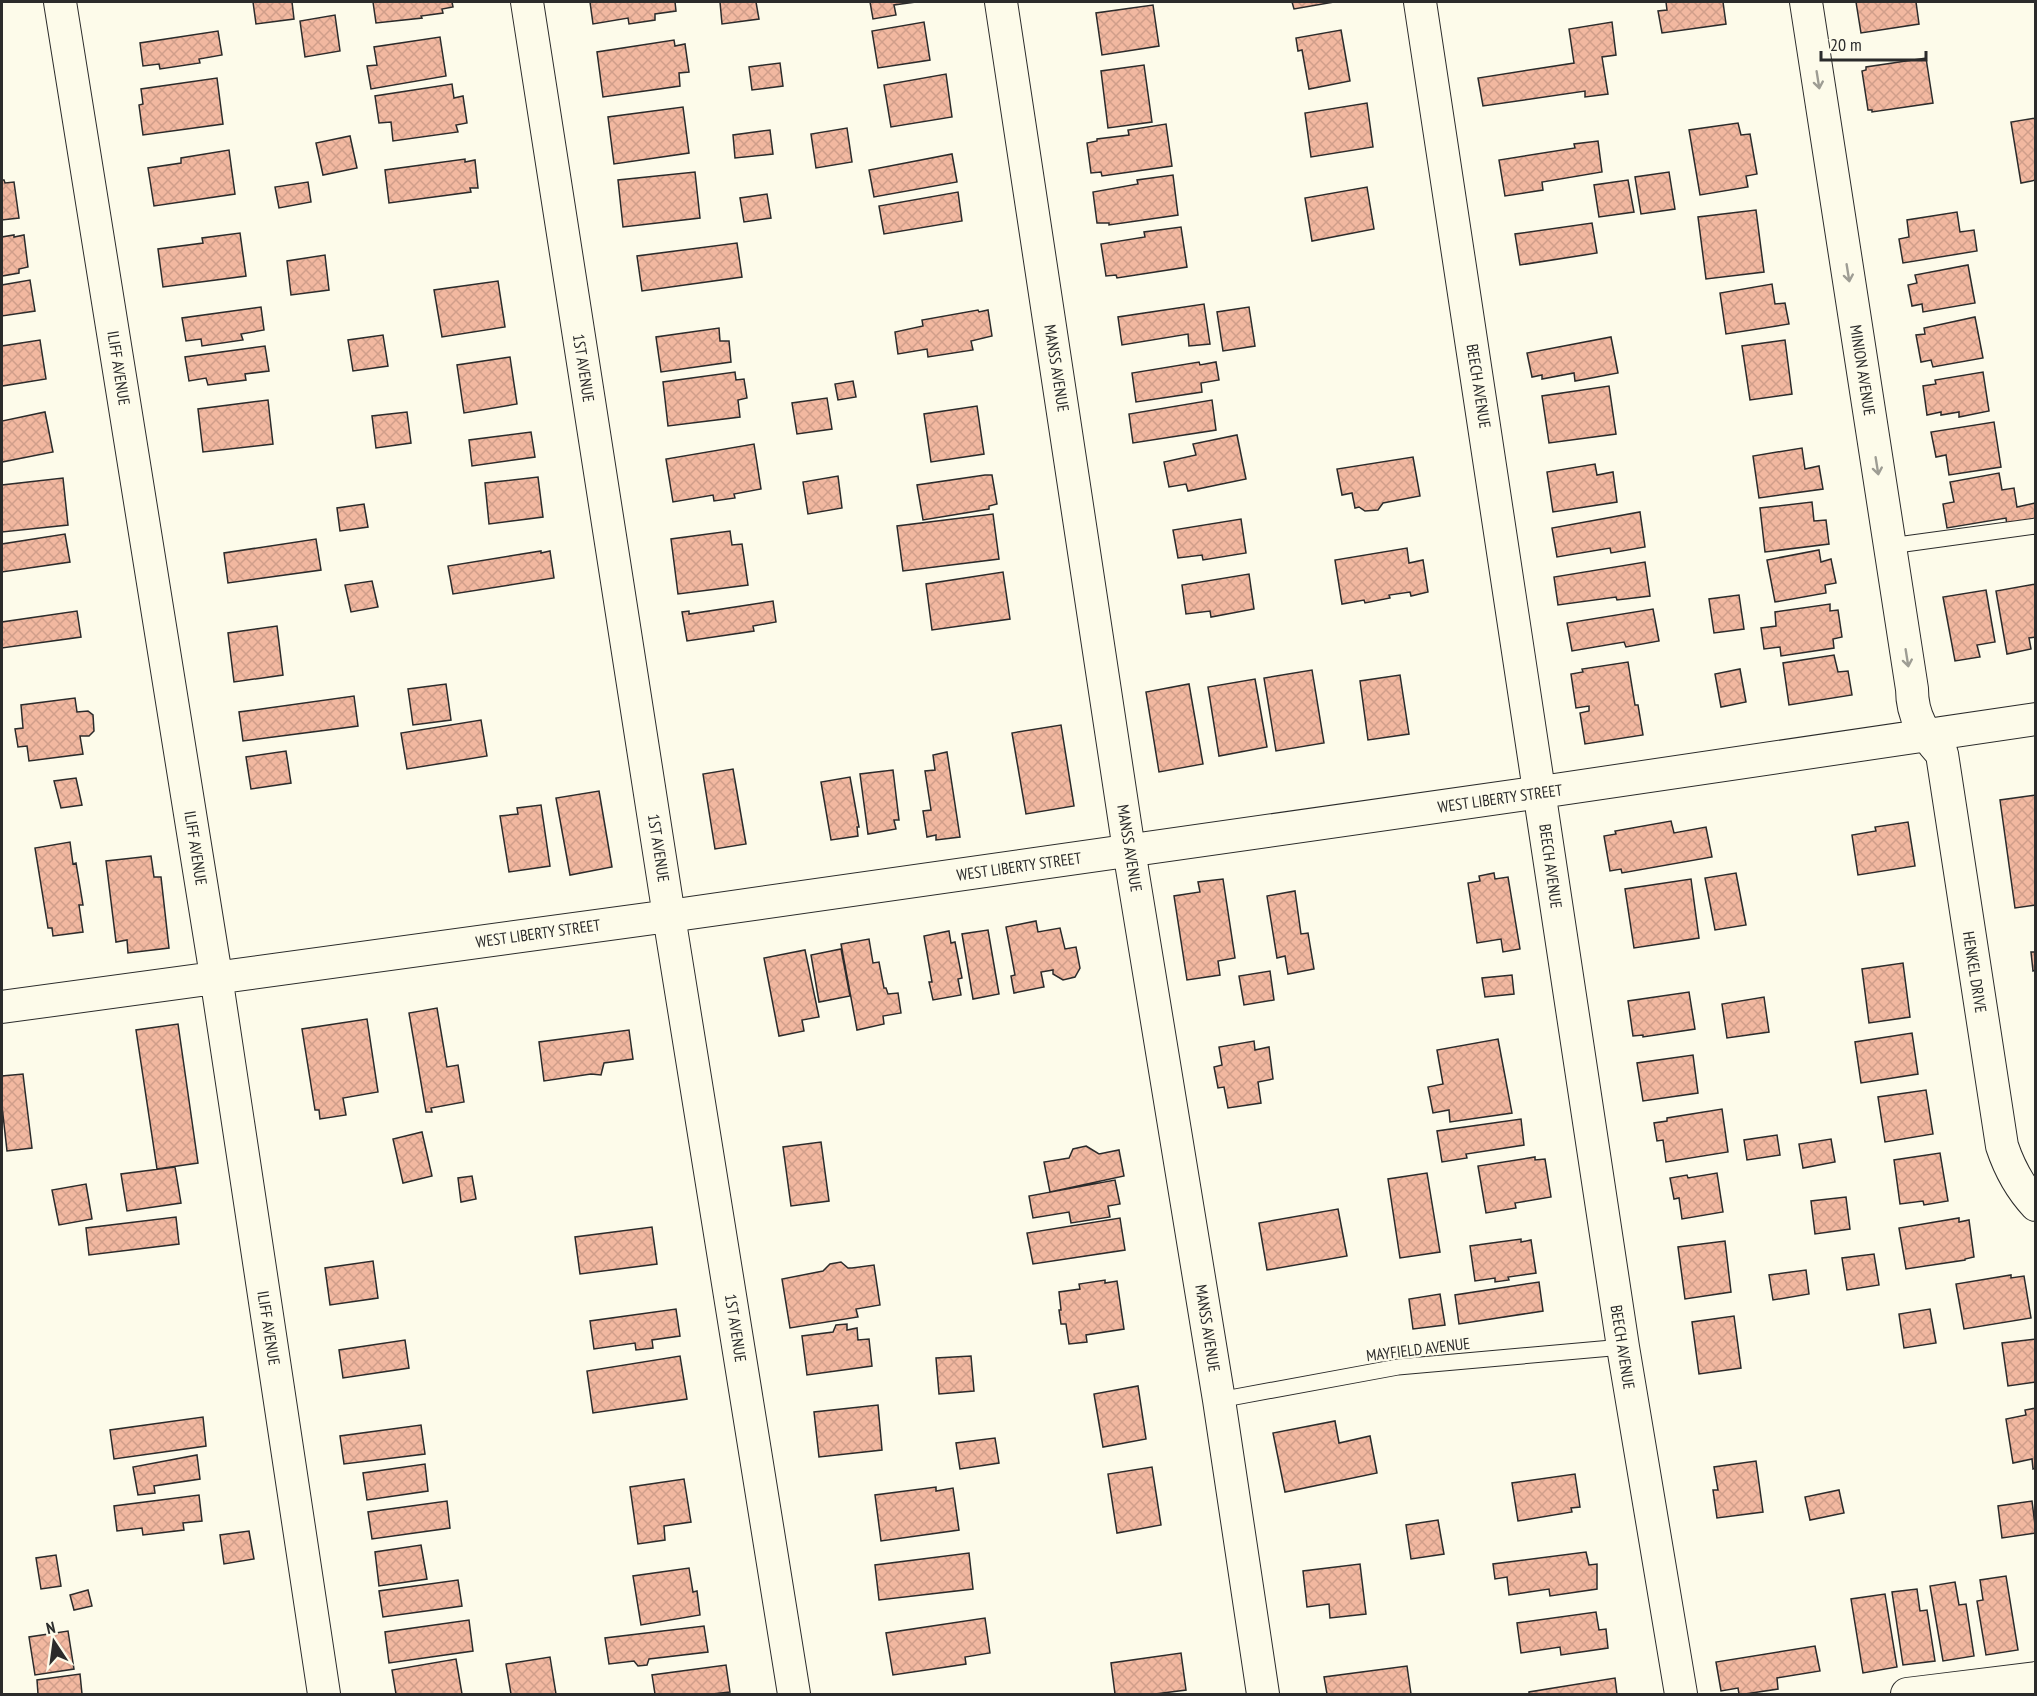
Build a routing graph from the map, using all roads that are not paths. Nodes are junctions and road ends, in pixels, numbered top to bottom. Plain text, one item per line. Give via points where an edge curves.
1 (60, 2) edge
2 (527, 2) edge
3 (1001, 2) edge
4 (1420, 2) edge
5 (1806, 2) edge
6 (2036, 525) edge
7 (1890, 546) junction
8 (2036, 718) edge
9 (1926, 736) junction
10 (1540, 792) junction
11 (1130, 850) junction
12 (669, 916) junction
13 (216, 976) junction
14 (2, 1006) edge
15 (2036, 1205) edge
16 (1623, 1347) junction
17 (1219, 1400) junction
18 (2036, 1678) edge
19 (324, 1695) edge
20 (794, 1695) edge
21 (1263, 1695) edge
22 (1681, 1695) edge
23 (1907, 1695) edge

1 - 13 street, ILIFF AVENUE
2 - 12 street, 1ST AVENUE
3 - 11 street, MANSS AVENUE
4 - 10 street, BEECH AVENUE
5 -> 7 street, MINION AVENUE
6 - 7 lane
7 -> 9 street, MINION AVENUE via 1912,700 1916,719
8 - 9 street, WEST LIBERTY STREET
9 - 10 street, WEST LIBERTY STREET
9 - 15 street, HENKEL DRIVE via 1942,754 2002,1146
10 - 11 street, WEST LIBERTY STREET
10 - 16 street, BEECH AVENUE
11 - 12 street, WEST LIBERTY STREET
11 - 17 street, MANSS AVENUE
12 - 13 street, WEST LIBERTY STREET
12 - 20 street, 1ST AVENUE
13 - 14 street, WEST LIBERTY STREET
13 - 19 street, ILIFF AVENUE
16 - 17 lane, MAYFIELD AVENUE via 1398,1367
16 - 22 street, BEECH AVENUE
17 - 21 street, MANSS AVENUE
18 - 23 street

